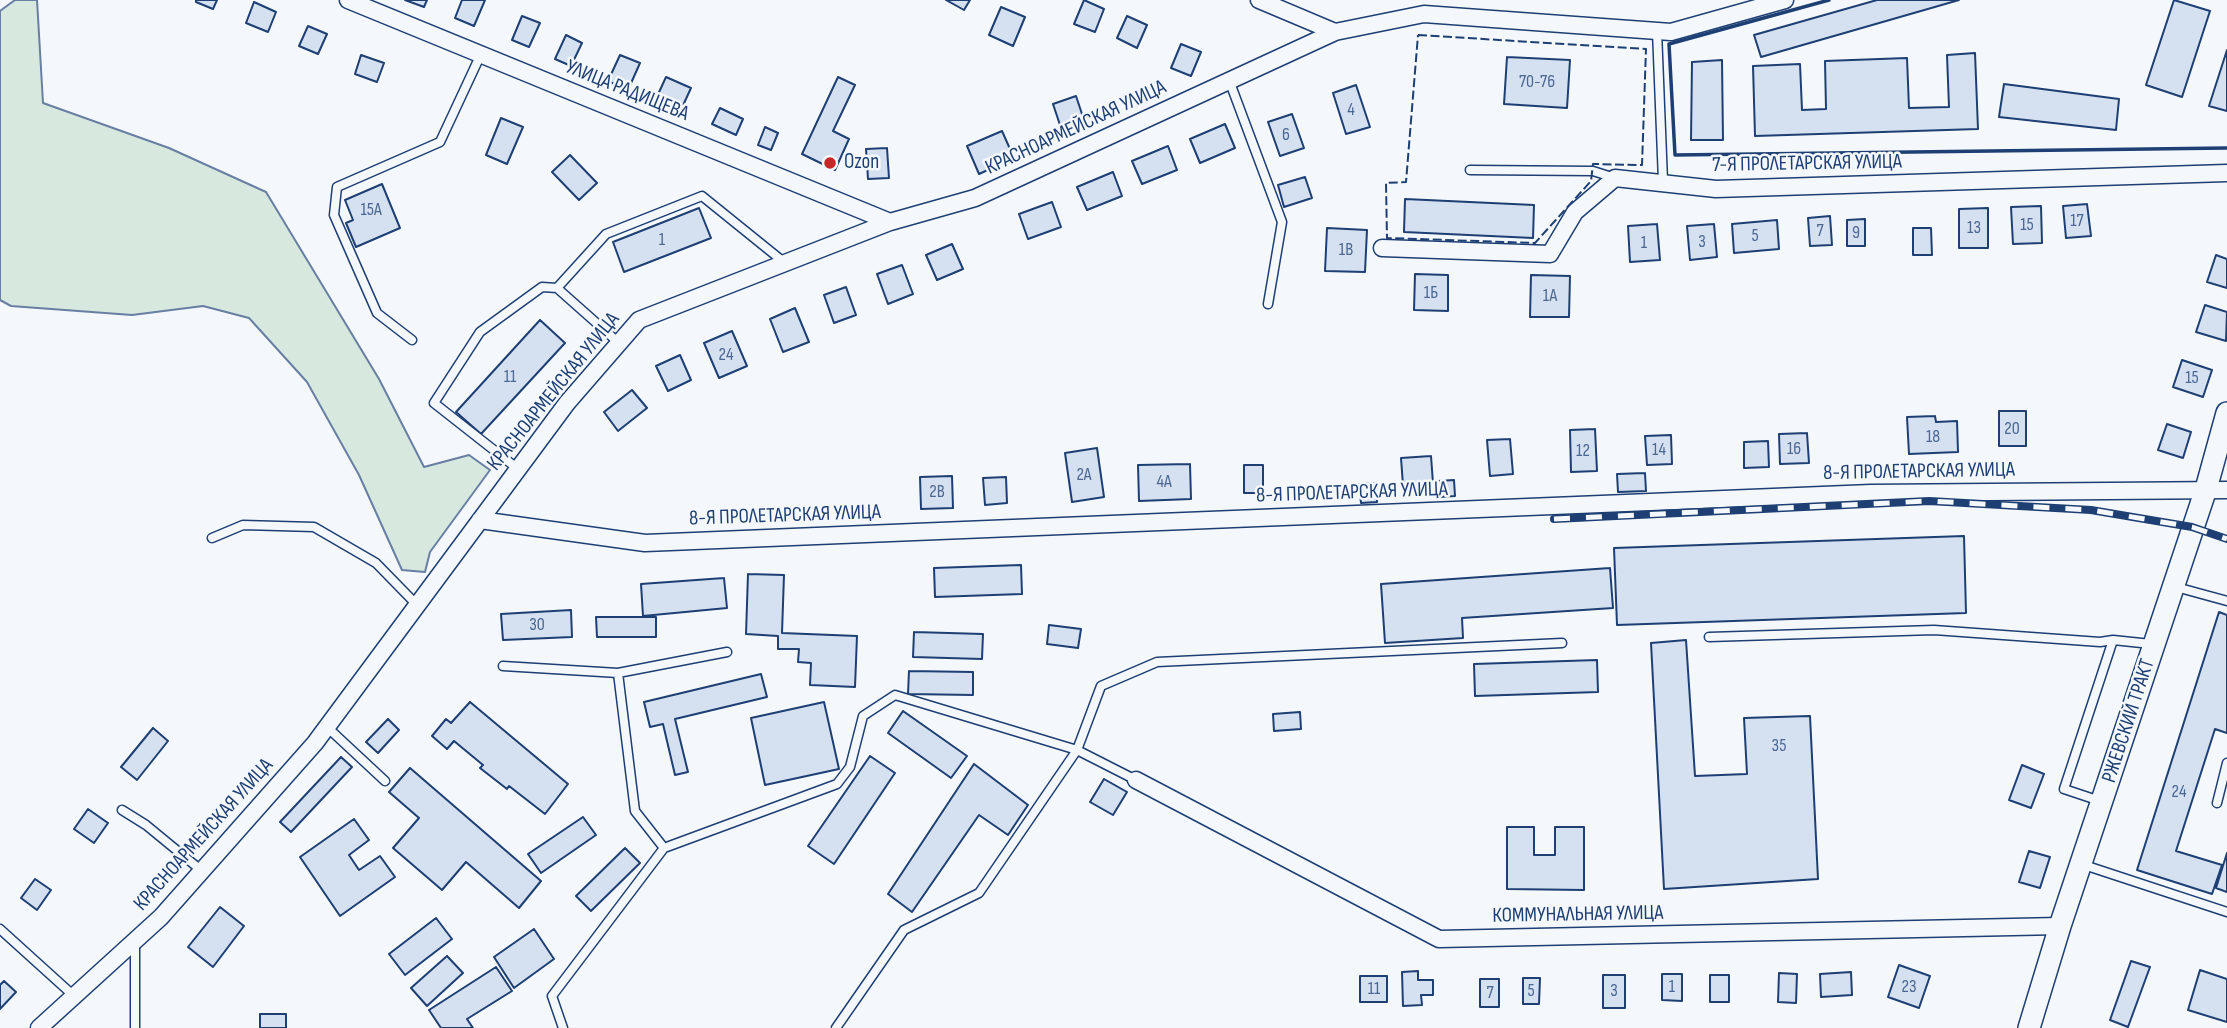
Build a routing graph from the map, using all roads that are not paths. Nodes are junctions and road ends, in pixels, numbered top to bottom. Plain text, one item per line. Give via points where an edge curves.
1 (348, 0) edge
2 (1259, 0) edge
3 (1785, 0) edge
4 (1657, 31) junction
5 (1335, 32) junction
6 (481, 54) junction
7 (1230, 80) junction
8 (1470, 170) dead end
9 (2227, 173) edge
10 (1615, 178) junction
11 (1663, 181) junction
12 (890, 222) junction
13 (1382, 248) dead end
14 (785, 263) junction
15 (557, 288) junction
16 (1268, 304) dead end
17 (412, 340) dead end
18 (619, 343) junction
19 (2227, 413) edge
20 (518, 469) junction
21 (2217, 490) edge
22 (480, 520) junction
23 (212, 538) dead end
24 (2173, 586) junction
25 (2227, 601) edge
26 (417, 605) junction
27 (1709, 637) dead end
28 (2113, 640) junction
29 (1562, 643) dead end
30 (2154, 644) junction
31 (727, 652) dead end
32 (503, 666) dead end
33 (618, 673) junction
34 (327, 727) junction
35 (1077, 750) junction
36 (2227, 763) edge
37 (1136, 780) joint
38 (385, 781) dead end
39 (2102, 801) junction
40 (2217, 803) dead end
41 (122, 810) dead end
42 (663, 848) junction
43 (2081, 864) junction
44 (202, 871) junction
45 (2227, 912) edge
46 (2060, 926) junction
47 (0, 929) edge
48 (135, 940) junction
49 (74, 996) junction
50 (39, 1028) edge
51 (135, 1028) edge
52 (563, 1028) edge
53 (836, 1028) edge
54 (2029, 1028) edge

1 - 6 street, УЛИЦА РАДИЩЕВА
2 - 5 street
3 - 4 street, КРАСНОАРМЕЙСКАЯ УЛИЦА via 1671,32
4 - 5 street, КРАСНОАРМЕЙСКАЯ УЛИЦА via 1424,14
4 - 11 lane
5 - 7 street, КРАСНОАРМЕЙСКАЯ УЛИЦА
6 - 12 street, УЛИЦА РАДИЩЕВА
6 - 17 lane via 440,142 337,187 334,215 377,313
7 - 12 street, КРАСНОАРМЕЙСКАЯ УЛИЦА via 975,198
7 - 16 lane via 1282,222
8 - 10 lane via 1593,171
9 - 11 street, 7-Я ПРОЛЕТАРСКАЯ УЛИЦА via 1716,189
10 - 11 street, 7-Я ПРОЛЕТАРСКАЯ УЛИЦА
10 - 13 street via 1575,212 1550,254
12 - 14 street, КРАСНОАРМЕЙСКАЯ УЛИЦА
14 - 15 lane via 702,196 606,234
14 - 18 street, КРАСНОАРМЕЙСКАЯ УЛИЦА via 639,320
15 - 18 lane
15 - 20 lane via 542,287 481,332 434,403
18 - 20 street, КРАСНОАРМЕЙСКАЯ УЛИЦА
19 - 21 main road, РЖЕВСКИЙ ТРАКТ
20 - 22 street, КРАСНОАРМЕЙСКАЯ УЛИЦА
21 - 22 street, 8-Я ПРОЛЕТАРСКАЯ УЛИЦА via 1871,493 645,543
21 - 24 main road, РЖЕВСКИЙ ТРАКТ
22 - 26 street, КРАСНОАРМЕЙСКАЯ УЛИЦА
23 - 26 lane via 243,525 314,527 376,563
24 - 25 lane
24 - 30 main road, РЖЕВСКИЙ ТРАКТ
26 - 34 street, КРАСНОАРМЕЙСКАЯ УЛИЦА
27 - 28 lane via 1934,630
28 - 30 lane
28 - 39 lane via 2064,789
29 - 35 lane via 1157,662 1101,686
30 - 39 main road, РЖЕВСКИЙ ТРАКТ
31 - 33 lane
32 - 33 lane
33 - 42 lane via 635,811
34 - 38 lane
34 - 44 street, КРАСНОАРМЕЙСКАЯ УЛИЦА
35 - 37 lane
35 - 42 lane via 895,695 863,716 850,767 836,784
35 - 53 lane via 979,893 904,930
36 - 40 lane
37 - 46 street, КОММУНАЛЬНАЯ УЛИЦА via 1439,939
39 - 43 main road, РЖЕВСКИЙ ТРАКТ
41 - 44 lane
42 - 52 lane via 552,996
43 - 45 lane
43 - 46 main road, РЖЕВСКИЙ ТРАКТ
44 - 48 street, КРАСНОАРМЕЙСКАЯ УЛИЦА
46 - 54 main road, РЖЕВСКИЙ ТРАКТ
47 - 49 lane
48 - 49 street, КРАСНОАРМЕЙСКАЯ УЛИЦА
48 - 51 lane
49 - 50 street, КРАСНОАРМЕЙСКАЯ УЛИЦА

